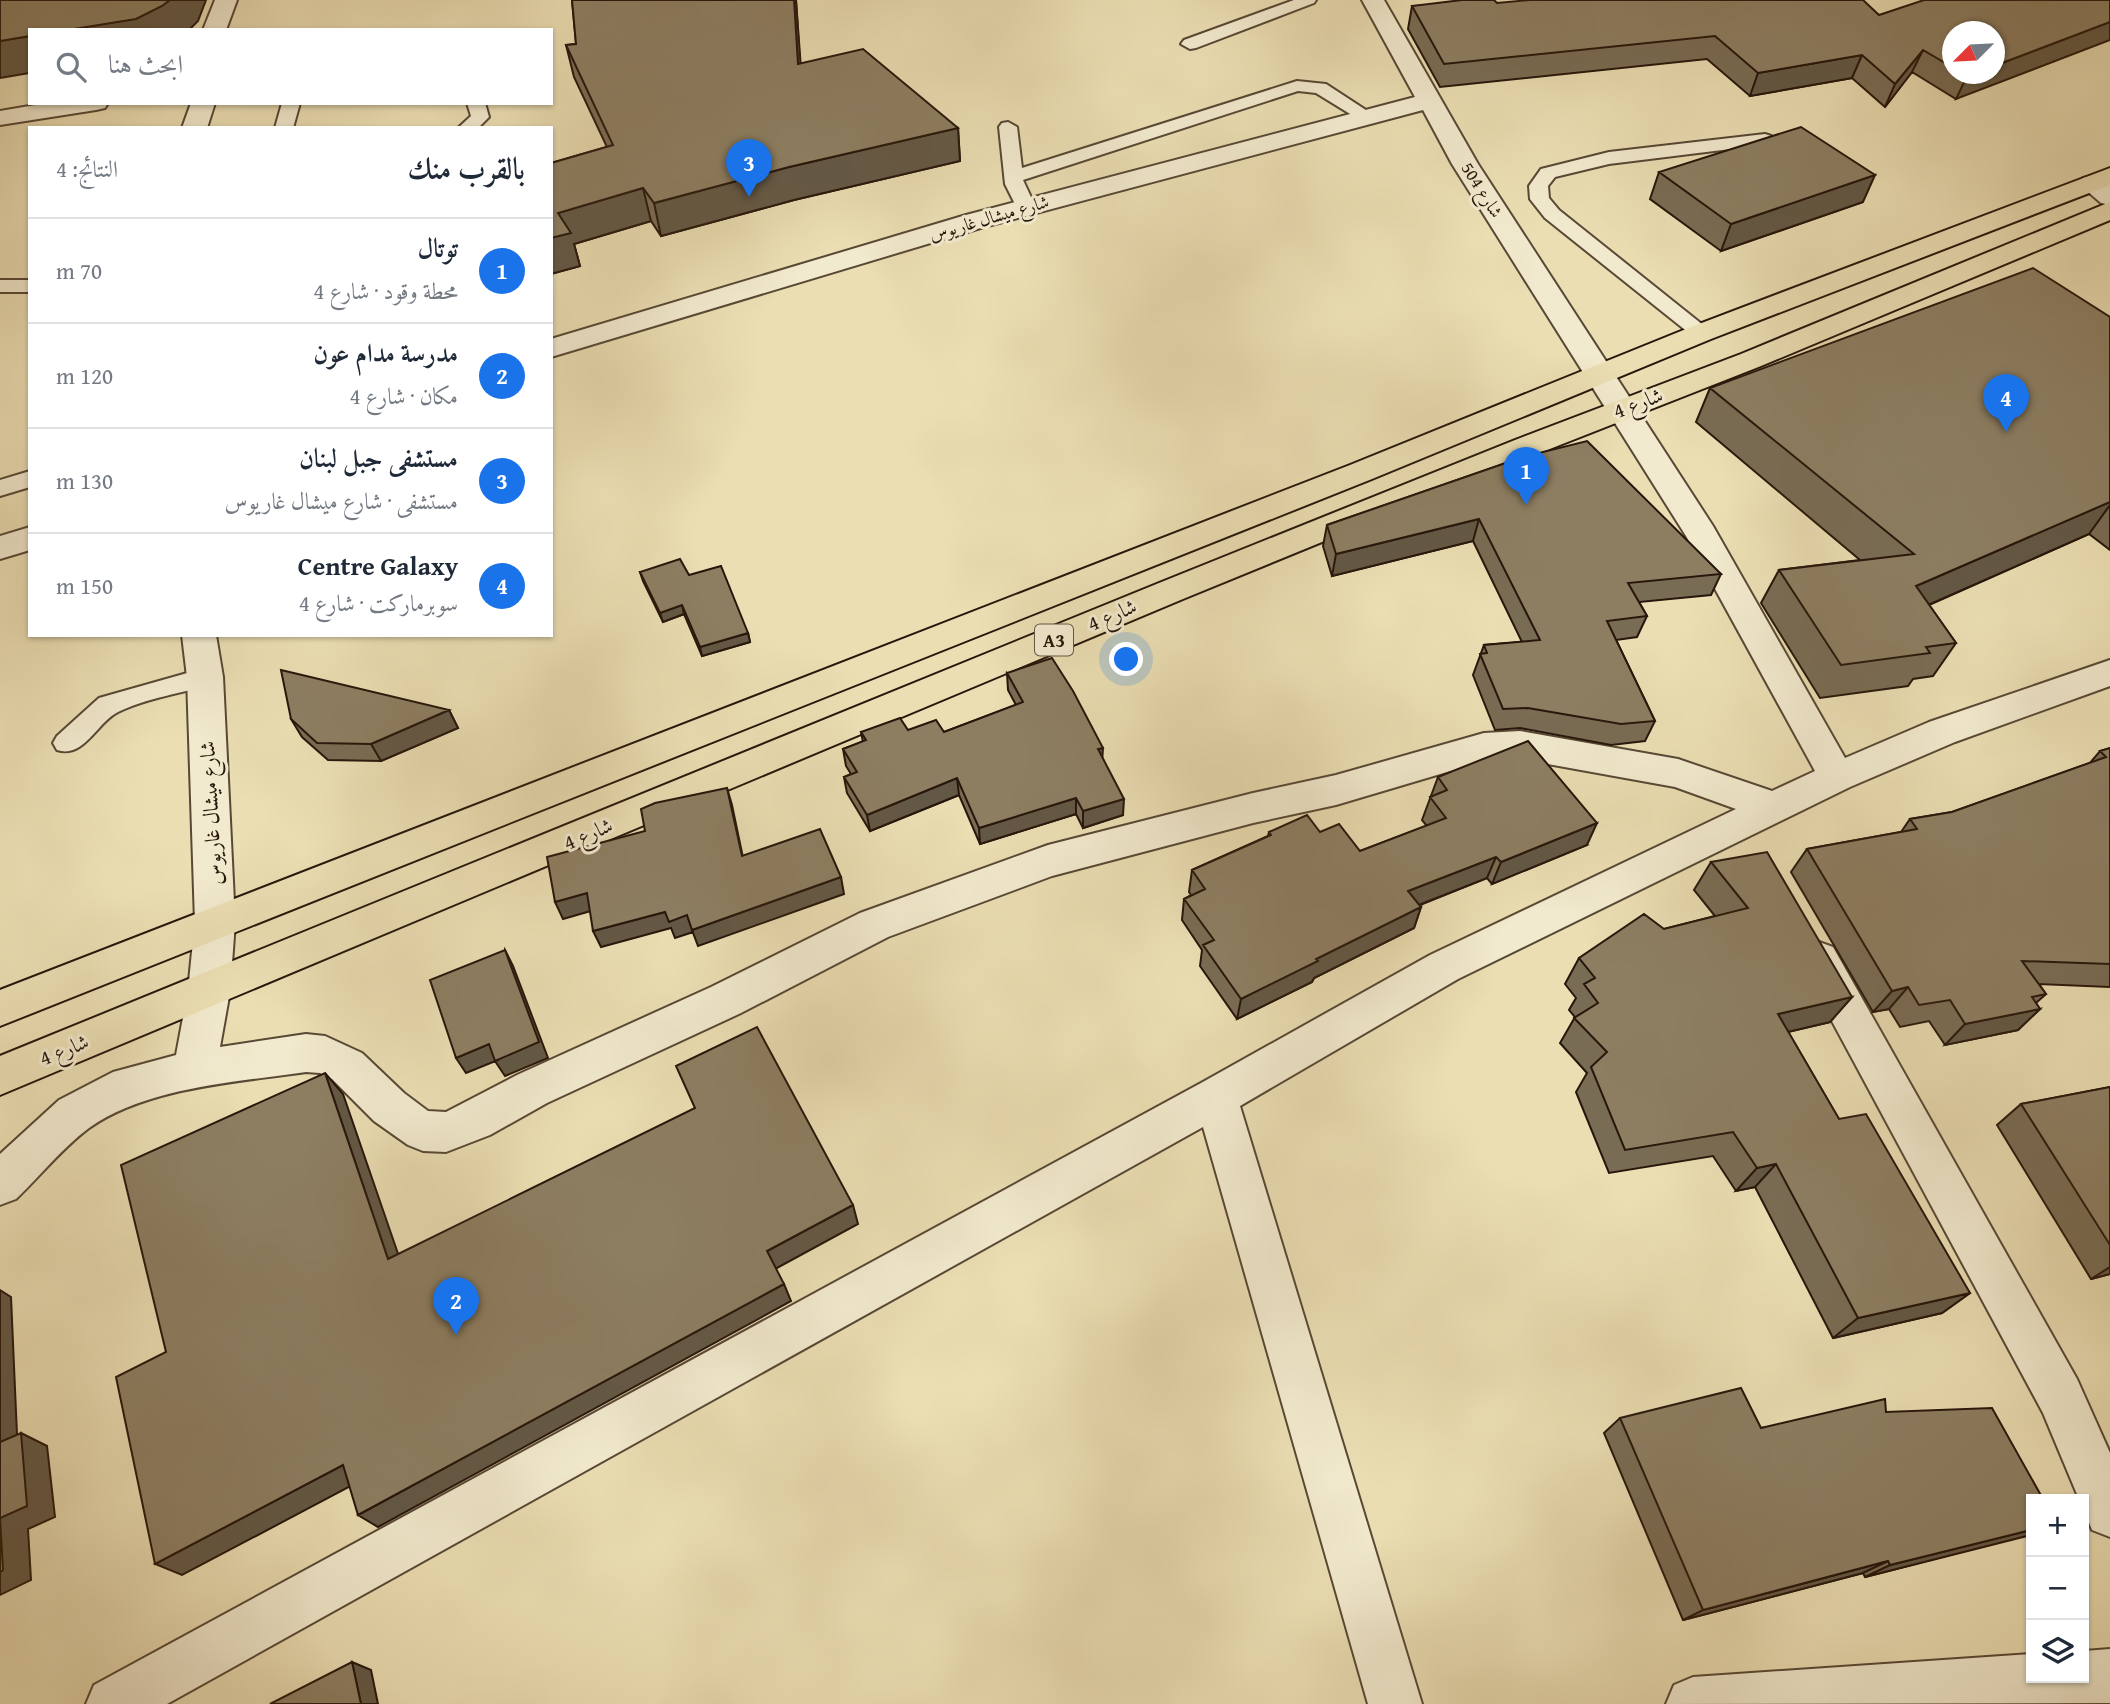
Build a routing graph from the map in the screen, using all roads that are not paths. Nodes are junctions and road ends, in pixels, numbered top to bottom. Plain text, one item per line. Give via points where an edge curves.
1 (226, 0) edge
2 (1308, 0) edge
3 (1373, 0) edge
4 (215, 28) edge
5 (1190, 44) dead end
6 (28, 93) edge
7 (0, 98) edge
8 (1430, 101) junction
9 (83, 105) edge
10 (202, 105) edge
11 (290, 105) edge
12 (477, 105) edge
13 (1366, 116) junction
14 (0, 118) edge
15 (195, 126) edge
16 (284, 126) edge
17 (469, 126) edge
18 (1008, 127) dead end
19 (1765, 140) edge
20 (1014, 177) junction
21 (2105, 192) edge
22 (1026, 208) junction
23 (0, 286) edge
24 (28, 286) edge
25 (1701, 333) junction
26 (553, 347) edge
27 (1599, 374) junction
28 (1622, 409) junction
29 (28, 475) edge
30 (0, 488) edge
31 (28, 539) edge
32 (0, 548) edge
33 (200, 637) edge
34 (2110, 673) edge
35 (205, 677) junction
36 (66, 743) dead end
37 (1837, 777) junction
38 (1757, 830) junction
39 (215, 922) junction
40 (1799, 926) edge
41 (209, 991) junction
42 (0, 1008) edge
43 (195, 1070) junction
44 (0, 1076) edge
45 (1216, 1097) junction
46 (0, 1184) edge
47 (2110, 1512) edge
48 (2110, 1676) edge
49 (113, 1704) edge
50 (1395, 1704) edge
51 (1693, 1704) edge

1 - 4 street
2 - 5 lane
3 - 8 street, شارع 504
6 - 7 street
8 - 13 street, شارع ميشال غاريوس
8 - 27 street, شارع 504
9 - 14 street
10 - 15 street
11 - 16 lane
12 - 17 lane via 480,117
13 - 20 lane via 1320,88 1297,86
13 - 22 street, شارع ميشال غاريوس
18 - 20 lane
19 - 25 lane via 1609,158 1548,173 1538,186 1540,199 1552,214
20 - 22 lane via 1016,193
21 - 25 highway, شارع 4 / A3
21 - 28 highway, شارع 4 / A3 via 1861,315
22 - 26 street, شارع ميشال غاريوس
23 - 24 lane
25 - 27 highway, شارع 4 / A3
27 - 28 street, شارع 504
27 - 39 highway, شارع 4 / A3
28 - 37 street, شارع 504 via 1717,560
28 - 41 highway, شارع 4 / A3 via 1158,596
29 - 30 lane
31 - 32 street
33 - 35 street, شارع ميشال غاريوس
34 - 37 street via 1954,728
35 - 36 lane via 107,705
35 - 39 street, شارع ميشال غاريوس
37 - 38 street
38 - 43 street via 1678,773 1543,748 1484,747 1336,790 1048,862 874,925 446,1132 424,1131 413,1125 347,1066 325,1055 306,1053
38 - 45 street via 1444,967
39 - 41 street, شارع ميشال غاريوس
39 - 42 highway, شارع 4 / A3
40 - 47 street via 2060,1396
41 - 43 street, شارع ميشال غاريوس
41 - 44 highway, شارع 4 / A3
43 - 46 street via 128,1086 74,1114
45 - 49 street
45 - 50 street
48 - 51 street

